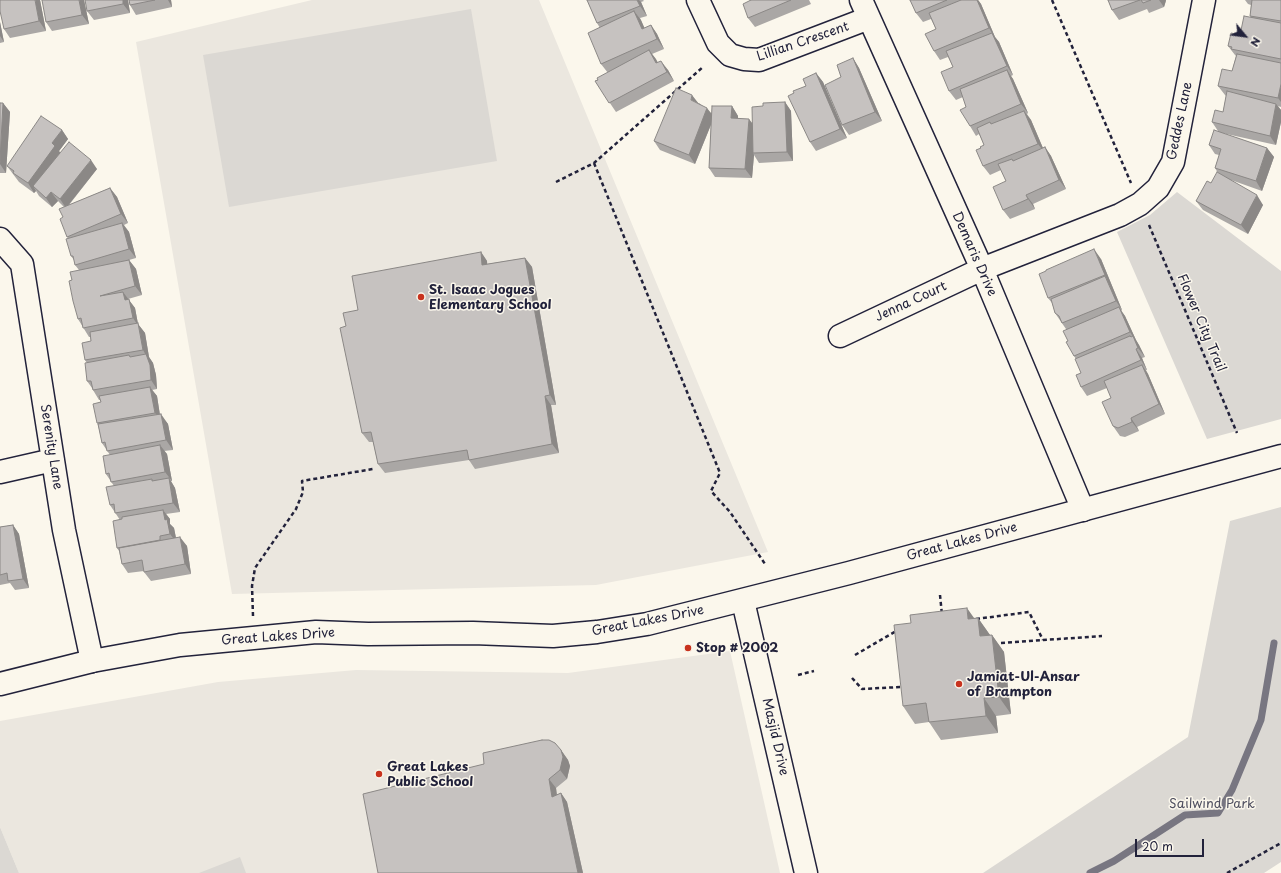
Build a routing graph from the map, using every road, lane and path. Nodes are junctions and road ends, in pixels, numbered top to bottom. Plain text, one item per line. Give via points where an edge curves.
1 (698, 0) edge
2 (1052, 0) edge
3 (1204, 0) edge
4 (864, 9) edge
5 (703, 67) dead end
6 (594, 163) junction
7 (556, 182) dead end
8 (1131, 185) dead end
9 (1147, 220) dead end
10 (0, 239) edge
11 (982, 269) junction
12 (840, 336) dead end
13 (1237, 433) dead end
14 (1281, 456) edge
15 (53, 460) junction
16 (373, 469) dead end
17 (0, 472) edge
18 (1083, 510) junction
19 (765, 564) dead end
20 (940, 595) dead end
21 (743, 601) junction
22 (942, 616) edge
23 (974, 619) edge
24 (900, 629) edge
25 (1102, 636) dead end
26 (254, 638) junction
27 (1043, 640) junction
28 (1001, 643) dead end
29 (854, 655) dead end
30 (92, 661) junction
31 (814, 671) dead end
32 (798, 675) dead end
33 (852, 678) dead end
34 (0, 684) edge
35 (901, 686) edge
36 (1281, 843) edge
37 (806, 873) edge
38 (1227, 873) edge

1 - 4 street, Lillian Crescent via 718,43 730,55 759,60
2 - 8 path
3 - 11 street, Geddes Lane via 1173,162 1158,188 1140,204 1120,215
4 - 11 street, Demaris Drive
5 - 6 path
6 - 7 path
6 - 19 path via 720,473 711,491 730,512
9 - 13 path, Flower City Trail
10 - 15 street, Serenity Lane via 22,264
11 - 12 street, Jenna Court
11 - 18 street, Demaris Drive
14 - 18 street, Great Lakes Drive
15 - 17 street
15 - 30 street, Serenity Lane via 64,530
16 - 26 path via 302,481 303,492 296,509 255,568 252,586
18 - 21 street, Great Lakes Drive
20 - 22 path
21 - 26 street, Great Lakes Drive via 647,624 554,636 316,632
21 - 37 street, Masjid Drive
23 - 27 path via 1029,612
24 - 29 path
25 - 27 path
26 - 30 street, Great Lakes Drive via 180,645
27 - 28 path
30 - 34 street, Great Lakes Drive
31 - 32 path
33 - 35 path via 862,689
36 - 38 path

